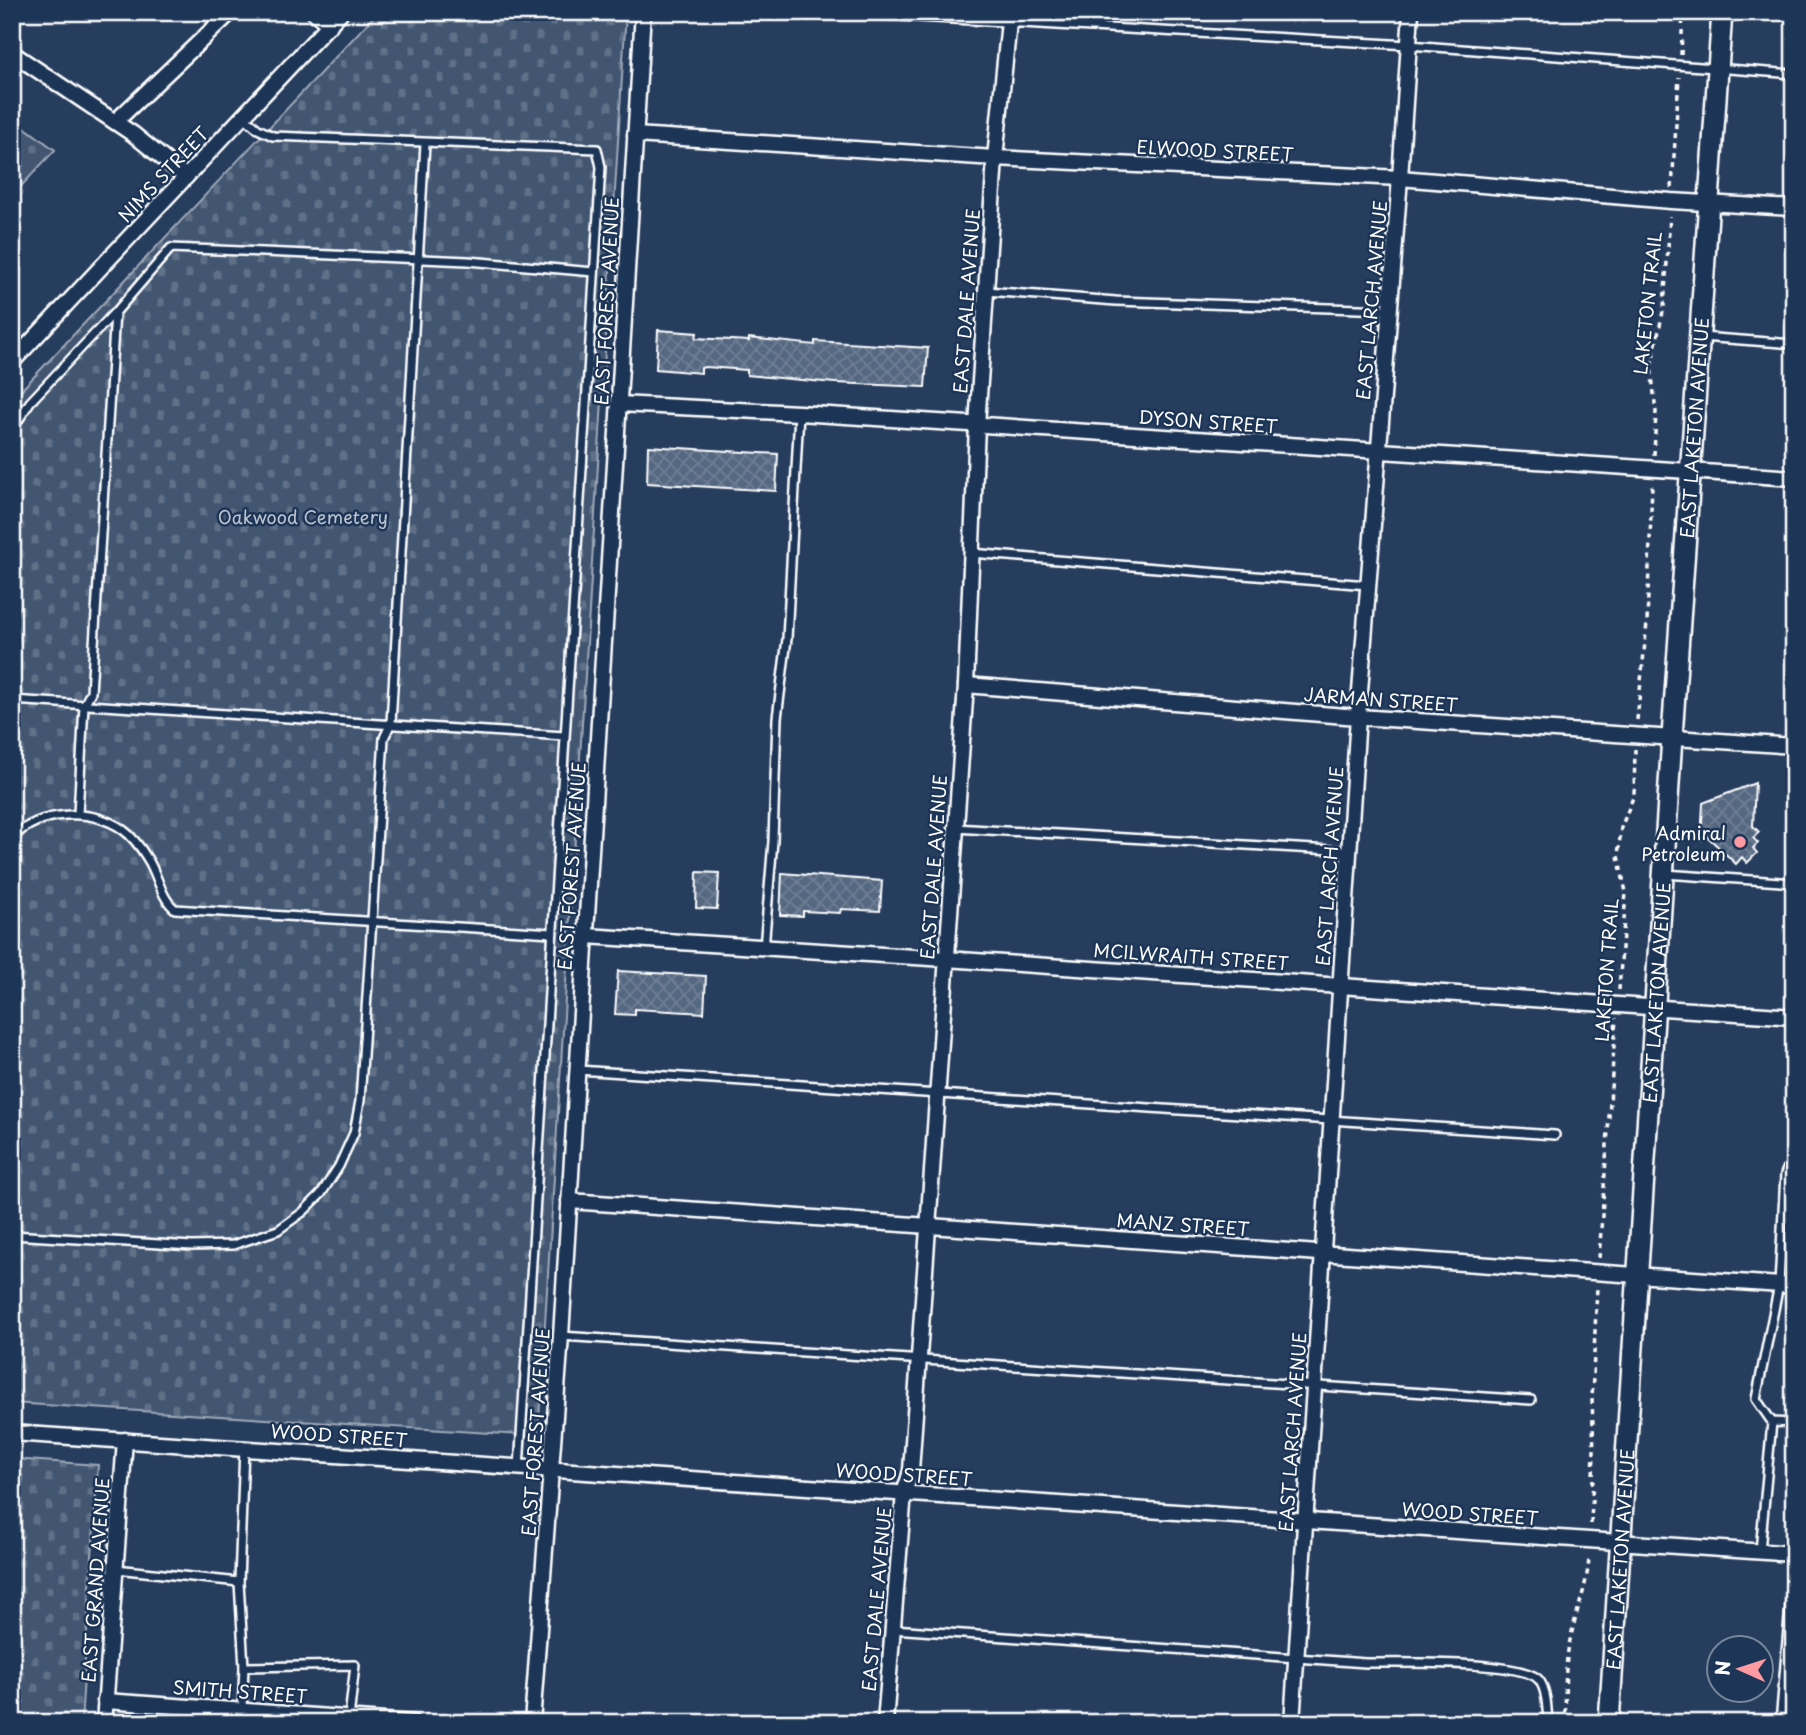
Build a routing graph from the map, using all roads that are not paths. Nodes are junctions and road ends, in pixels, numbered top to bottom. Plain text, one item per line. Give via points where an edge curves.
1 (231, 12) edge
2 (314, 12) edge
3 (341, 12) edge
4 (643, 12) edge
5 (830, 12) edge
6 (1411, 12) edge
7 (1722, 12) edge
8 (1010, 18) edge
9 (330, 25) junction
10 (1409, 45) junction
11 (12, 53) edge
12 (1719, 69) junction
13 (1794, 74) edge
14 (243, 116) junction
15 (115, 122) junction
16 (635, 135) junction
17 (425, 144) junction
18 (995, 158) junction
19 (186, 177) junction
20 (1400, 178) junction
21 (1710, 202) junction
22 (1794, 208) edge
23 (420, 259) junction
24 (594, 272) junction
25 (986, 292) junction
26 (1389, 310) junction
27 (115, 313) junction
28 (1700, 337) junction
29 (1794, 344) edge
30 (12, 362) edge
31 (619, 404) junction
32 (799, 413) junction
33 (977, 426) junction
34 (12, 430) edge
35 (1377, 451) junction
36 (1691, 471) junction
37 (1794, 478) edge
38 (971, 553) junction
39 (1368, 584) junction
40 (966, 685) junction
41 (12, 699) edge
42 (1794, 699) edge
43 (84, 705) junction
44 (1358, 717) junction
45 (391, 723) junction
46 (564, 736) junction
47 (1672, 737) junction
48 (1792, 746) edge
49 (78, 814) junction
50 (955, 828) junction
51 (12, 838) edge
52 (1349, 852) junction
53 (1663, 874) junction
54 (1794, 883) edge
55 (373, 922) junction
56 (552, 933) junction
57 (586, 936) junction
58 (764, 948) junction
59 (946, 959) junction
60 (1340, 985) junction
61 (1654, 1008) junction
62 (1794, 1017) edge
63 (577, 1070) junction
64 (936, 1093) junction
65 (1331, 1122) junction
66 (1555, 1135) dead end
67 (1794, 1161) edge
68 (569, 1201) junction
69 (927, 1225) junction
70 (12, 1235) edge
71 (1322, 1254) junction
72 (1636, 1276) junction
73 (1786, 1286) edge
74 (561, 1336) junction
75 (918, 1359) junction
76 (1314, 1385) junction
77 (1531, 1400) dead end
78 (1772, 1422) junction
79 (1794, 1423) edge
80 (12, 1433) edge
81 (125, 1440) junction
82 (244, 1448) junction
83 (519, 1468) junction
84 (552, 1471) junction
85 (904, 1493) junction
86 (1305, 1522) junction
87 (1622, 1543) junction
88 (1760, 1552) junction
89 (1794, 1557) edge
90 (116, 1569) junction
91 (239, 1582) junction
92 (893, 1629) junction
93 (1297, 1657) junction
94 (244, 1667) junction
95 (1782, 1687) junction
96 (1794, 1688) edge
97 (106, 1701) junction
98 (242, 1710) junction
99 (349, 1718) junction
100 (1611, 1722) edge
101 (104, 1723) edge
102 (413, 1723) edge
103 (532, 1723) edge
104 (885, 1723) edge
105 (1292, 1723) edge
106 (1548, 1723) edge
107 (1780, 1723) edge

1 - 15 street
2 - 9 street
3 - 9 street, NIMS STREET
4 - 16 street, EAST FOREST AVENUE
5 - 8 lane
6 - 10 street, EAST LARCH AVENUE
7 - 12 main road, EAST LAKETON AVENUE
8 - 10 lane
8 - 18 street, EAST DALE AVENUE
9 - 14 street, NIMS STREET
10 - 12 lane
10 - 20 street, EAST LARCH AVENUE
11 - 15 street
12 - 13 lane
12 - 21 main road, EAST LAKETON AVENUE
14 - 17 lane via 273,136
14 - 19 street, NIMS STREET
15 - 19 street
16 - 18 street, ELWOOD STREET
16 - 31 street, EAST FOREST AVENUE
17 - 23 lane
17 - 24 lane via 597,149 601,167
18 - 20 street, ELWOOD STREET
18 - 25 street, EAST DALE AVENUE
19 - 30 street, NIMS STREET
20 - 21 street, ELWOOD STREET
20 - 26 street, EAST LARCH AVENUE
21 - 22 street, ELWOOD STREET
21 - 28 main road, EAST LAKETON AVENUE
23 - 24 lane
23 - 27 lane via 171,248
23 - 45 lane
24 - 46 lane
25 - 26 lane
25 - 33 street, EAST DALE AVENUE
26 - 35 street, EAST LARCH AVENUE
27 - 34 lane via 30,402
27 - 43 lane via 91,692
28 - 29 lane
28 - 36 main road, EAST LAKETON AVENUE
31 - 32 street, DYSON STREET
31 - 57 street, EAST FOREST AVENUE
32 - 33 street, DYSON STREET
32 - 58 lane
33 - 35 street, DYSON STREET
33 - 38 street, EAST DALE AVENUE
35 - 36 street, DYSON STREET
35 - 39 street, EAST LARCH AVENUE
36 - 37 street, DYSON STREET
36 - 47 main road, EAST LAKETON AVENUE
38 - 39 lane
38 - 40 street, EAST DALE AVENUE
39 - 44 street, EAST LARCH AVENUE
40 - 44 street, JARMAN STREET
40 - 50 street, EAST DALE AVENUE
41 - 43 lane
42 - 48 lane
43 - 45 lane
43 - 49 lane
44 - 47 street, JARMAN STREET
44 - 52 street, EAST LARCH AVENUE
45 - 46 lane
45 - 55 lane via 384,738
46 - 56 lane
47 - 48 street, JARMAN STREET
47 - 53 main road, EAST LAKETON AVENUE
49 - 51 lane via 35,823
49 - 55 lane via 123,830 148,859 175,909
50 - 52 lane
50 - 59 street, EAST DALE AVENUE
52 - 60 street, EAST LARCH AVENUE
53 - 54 lane
53 - 61 main road, EAST LAKETON AVENUE
55 - 56 lane
55 - 70 lane via 354,1133 321,1194 303,1212 278,1230 233,1245
56 - 83 lane
57 - 58 street, MCILWRAITH STREET
57 - 63 street, EAST FOREST AVENUE
58 - 59 street, MCILWRAITH STREET
59 - 60 street, MCILWRAITH STREET
59 - 64 street, EAST DALE AVENUE
60 - 61 street, MCILWRAITH STREET
60 - 65 street, EAST LARCH AVENUE
61 - 62 street, MCILWRAITH STREET
61 - 72 main road, EAST LAKETON AVENUE
63 - 64 lane
63 - 68 street, EAST FOREST AVENUE
64 - 65 lane
64 - 69 street, EAST DALE AVENUE
65 - 66 lane
65 - 71 street, EAST LARCH AVENUE
67 - 73 lane via 1784,1174
68 - 69 street, MANZ STREET
68 - 74 street, EAST FOREST AVENUE
69 - 71 street, MANZ STREET
69 - 75 street, EAST DALE AVENUE
71 - 72 street, MANZ STREET
71 - 76 street, EAST LARCH AVENUE
72 - 73 street, MANZ STREET
72 - 87 main road, EAST LAKETON AVENUE
73 - 78 lane via 1756,1399
74 - 75 lane
74 - 84 street, EAST FOREST AVENUE
75 - 76 lane
75 - 85 street, EAST DALE AVENUE via 911,1471
76 - 77 lane
76 - 86 street, EAST LARCH AVENUE
78 - 79 lane
78 - 88 lane
80 - 81 street, WOOD STREET
81 - 82 street, WOOD STREET
81 - 90 street, EAST GRAND AVENUE
82 - 83 street, WOOD STREET
82 - 91 lane
83 - 84 street, WOOD STREET
84 - 85 street, WOOD STREET
84 - 103 street, EAST FOREST AVENUE
85 - 86 street, WOOD STREET
85 - 92 street, EAST DALE AVENUE
86 - 87 street, WOOD STREET
86 - 93 street, EAST LARCH AVENUE
87 - 88 street, WOOD STREET
87 - 100 main road, EAST LAKETON AVENUE
88 - 89 street, WOOD STREET
89 - 95 lane
90 - 91 lane
90 - 97 street, EAST GRAND AVENUE
91 - 94 lane
92 - 93 lane
92 - 104 street, EAST DALE AVENUE
93 - 105 street, EAST LARCH AVENUE
93 - 106 lane via 1527,1672 1539,1680
94 - 98 lane
94 - 99 lane via 355,1665
95 - 96 lane
95 - 107 lane
97 - 98 street, SMITH STREET
97 - 101 street, EAST GRAND AVENUE
98 - 99 street, SMITH STREET
99 - 102 street, SMITH STREET

